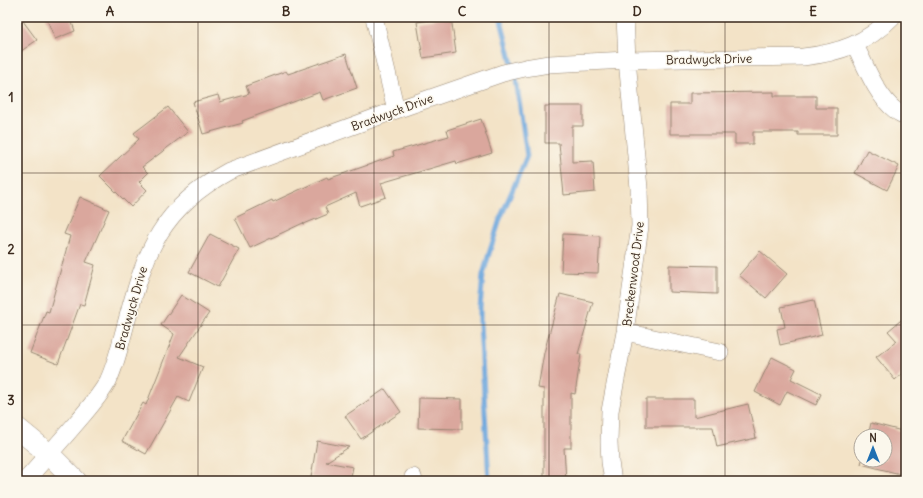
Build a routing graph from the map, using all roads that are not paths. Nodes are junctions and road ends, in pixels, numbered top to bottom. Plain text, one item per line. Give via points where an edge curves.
1 (374, 17) edge
2 (625, 17) edge
3 (892, 17) edge
4 (855, 45) junction
5 (627, 60) junction
6 (396, 110) junction
7 (906, 116) edge
8 (625, 332) junction
9 (720, 352) dead end
10 (17, 428) edge
11 (49, 454) junction
12 (25, 481) edge
13 (76, 481) edge
14 (613, 481) edge

1 - 6 street
2 - 5 street, Breckenwood Drive
3 - 4 street, Bradwyck Drive via 879,30
4 - 5 street, Bradwyck Drive via 826,54 803,57
4 - 7 street via 878,90 895,110
5 - 6 street, Bradwyck Drive via 549,64 525,68
5 - 8 street, Breckenwood Drive via 640,226
6 - 11 street, Bradwyck Drive via 229,171 212,180 184,202 162,230 145,261 107,382 92,404
8 - 9 street
8 - 14 street, Breckenwood Drive via 610,411 609,442
10 - 11 street
11 - 12 street, Bradwyck Drive
11 - 13 street

